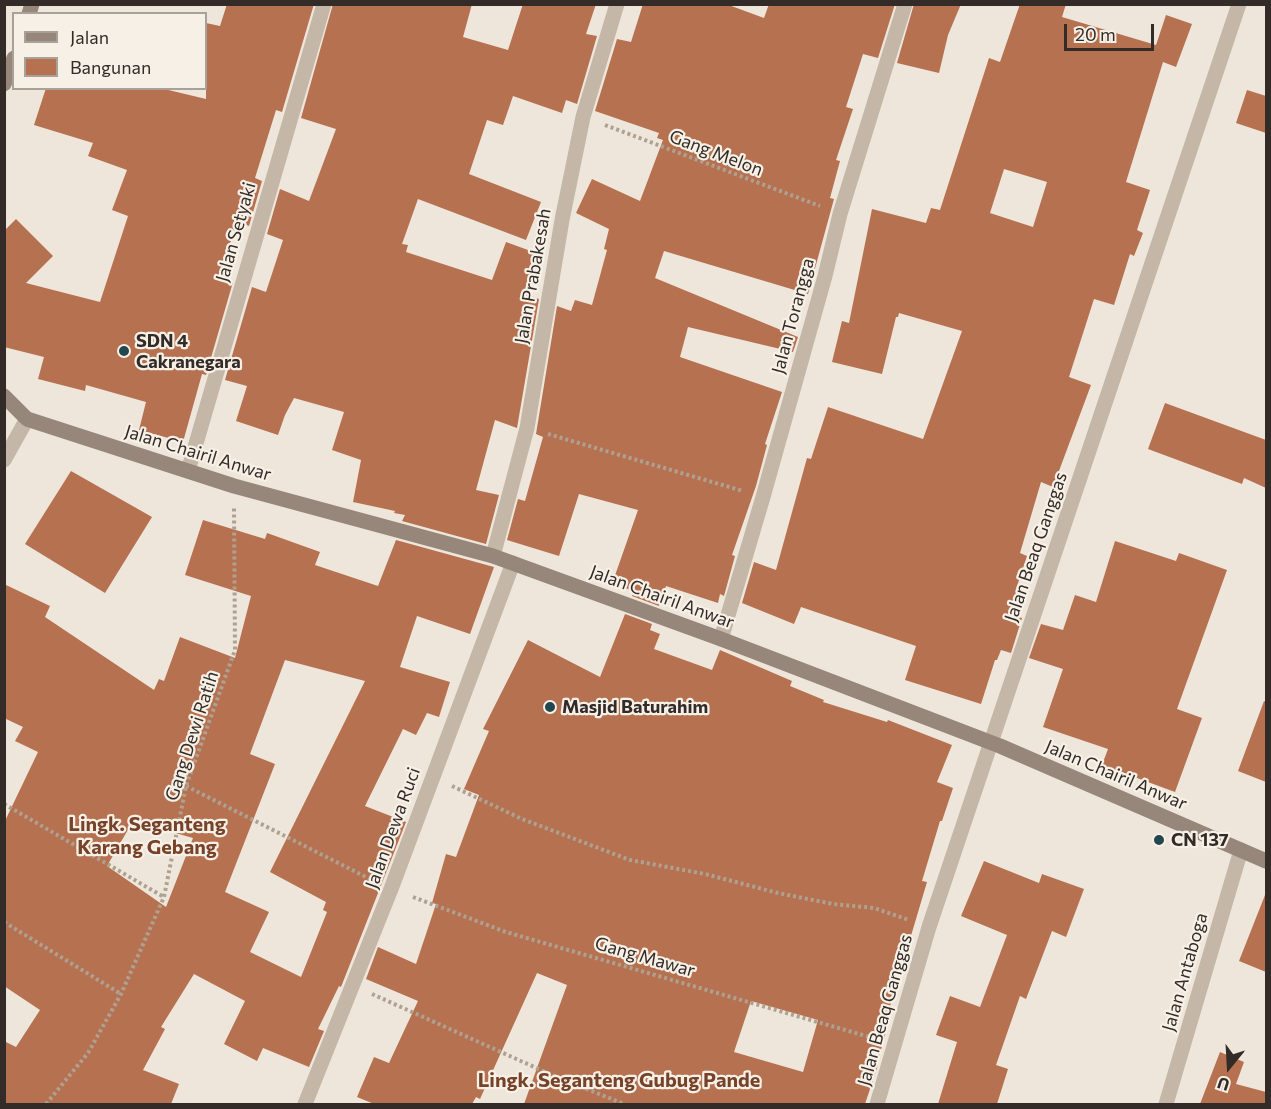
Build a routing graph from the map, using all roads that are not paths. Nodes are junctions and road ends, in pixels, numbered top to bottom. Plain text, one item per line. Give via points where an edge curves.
1 (324, 4) edge
2 (617, 4) edge
3 (905, 4) edge
4 (1239, 4) edge
5 (12, 63) edge
6 (4, 84) edge
7 (4, 396) edge
8 (27, 419) junction
9 (4, 460) edge
10 (188, 471) junction
11 (494, 556) junction
12 (513, 563) junction
13 (721, 639) junction
14 (991, 742) junction
15 (1241, 850) junction
16 (1266, 861) edge
17 (305, 1104) edge
18 (878, 1104) edge
19 (1166, 1104) edge

1 - 10 street, Jalan Setyaki
2 - 11 street, Jalan Prabakesah via 583,117 527,428
3 - 13 street, Jalan Torangga via 840,214 764,497
4 - 14 street, Jalan Beaq Ganggas
5 - 6 street
7 - 8 street
8 - 9 street
8 - 10 street, Jalan Chairil Anwar
10 - 11 street, Jalan Chairil Anwar
11 - 12 street, Jalan Chairil Anwar
12 - 13 street, Jalan Chairil Anwar
12 - 17 street, Jalan Dewa Ruci via 392,889
13 - 14 street, Jalan Chairil Anwar
14 - 15 street, Jalan Chairil Anwar
14 - 18 street, Jalan Beaq Ganggas via 929,927
15 - 16 street, Jalan Chairil Anwar
15 - 19 street, Jalan Antaboga

